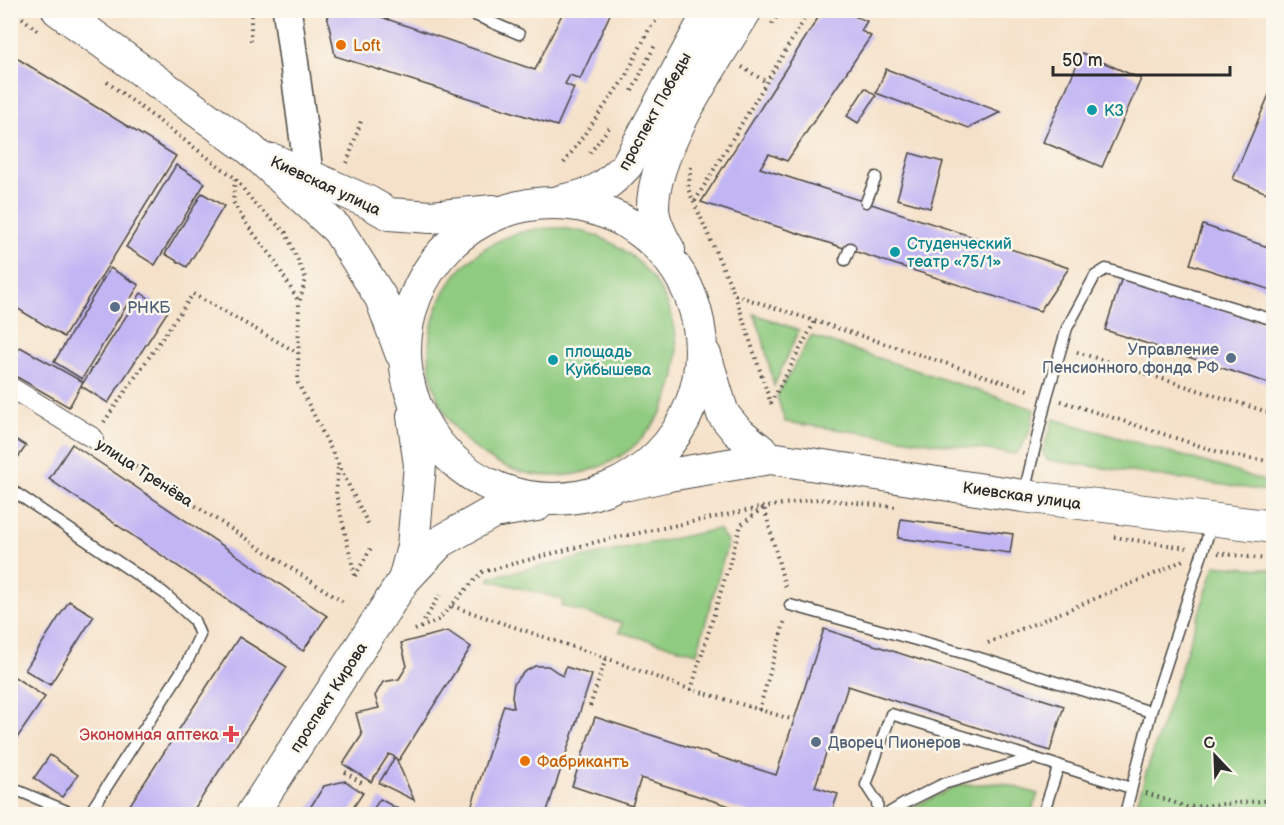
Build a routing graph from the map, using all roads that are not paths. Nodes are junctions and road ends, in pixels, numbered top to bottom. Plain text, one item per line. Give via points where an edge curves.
1 (287, 10) edge
2 (463, 10) edge
3 (710, 10) edge
4 (746, 10) edge
5 (52, 24) edge
6 (519, 34) dead end
7 (250, 149) junction
8 (309, 175) junction
9 (876, 177) dead end
10 (866, 202) dead end
11 (548, 203) junction
12 (511, 209) junction
13 (850, 248) dead end
14 (845, 260) dead end
15 (684, 277) junction
16 (1274, 320) edge
17 (704, 349) junction
18 (406, 371) junction
19 (10, 387) edge
20 (93, 438) road end
21 (770, 458) junction
22 (10, 489) edge
23 (600, 492) junction
24 (1023, 496) junction
25 (1213, 520) junction
26 (1274, 528) edge
27 (405, 580) junction
28 (790, 605) road end
29 (1151, 712) junction
30 (1034, 758) junction
31 (1059, 765) junction
32 (1131, 788) junction
33 (10, 794) edge
34 (74, 814) edge
35 (89, 814) edge
36 (252, 814) edge
37 (878, 814) edge
38 (887, 814) edge
39 (1043, 814) edge
40 (1125, 814) edge

1 - 8 main road
2 - 6 lane
3 - 11 main road, проспект Победы via 627,165 600,190
4 - 15 main road, проспект Победы via 687,107 654,189 653,210 662,238
5 - 7 main road, Киевская улица
7 - 8 main road, Киевская улица
7 - 18 main road, Киевская улица via 338,230 381,298
8 - 12 main road, Киевская улица via 389,214 431,217
9 - 10 lane
11 - 12 main road
11 - 15 main road via 572,204 637,226 656,240
12 - 18 main road via 459,236 442,251 426,274 410,309 404,338
13 - 14 lane
15 - 17 main road
16 - 24 lane via 1106,269 1095,276 1067,328
17 - 21 main road, Киевская улица via 723,414 736,431
17 - 23 main road via 698,384 686,417 667,446 642,470
18 - 23 main road via 418,417 436,445 461,469 490,487 523,497 558,500
18 - 27 main road via 420,465 413,547
19 - 20 street, улица Тренёва
21 - 23 main road, Киевская улица via 669,475
21 - 24 main road, Киевская улица
22 - 35 lane via 165,593 194,620 200,635 186,664
23 - 27 main road via 493,512 440,542
24 - 25 main road, Киевская улица
25 - 26 main road, Киевская улица
25 - 29 lane via 1154,685
27 - 36 main road, проспект Кирова
28 - 29 lane
29 - 32 lane
30 - 31 lane
30 - 37 lane via 891,714 866,785 877,802
30 - 38 lane via 943,784
31 - 32 lane
31 - 39 lane
32 - 40 lane
33 - 34 lane via 14,789

